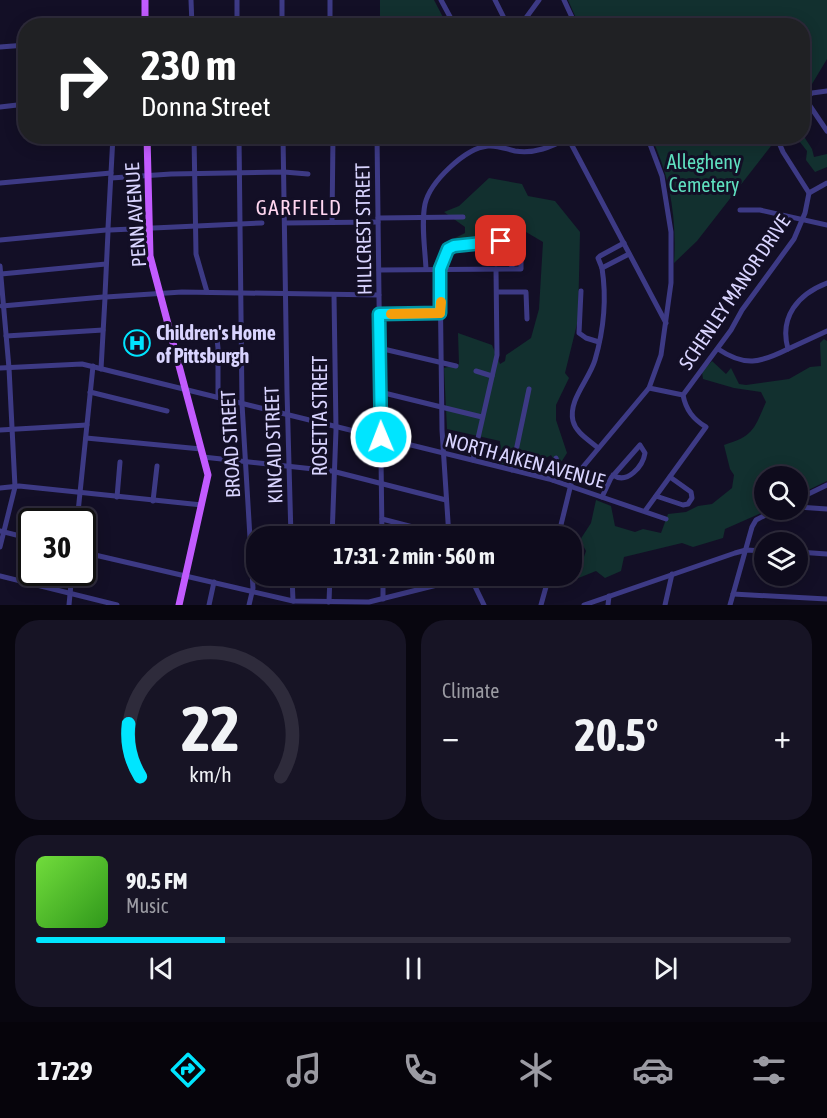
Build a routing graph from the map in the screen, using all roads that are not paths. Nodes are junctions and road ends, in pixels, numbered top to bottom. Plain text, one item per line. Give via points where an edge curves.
1 (145, 0) edge
2 (191, 0) edge
3 (237, 0) edge
4 (282, 0) edge
5 (330, 0) edge
6 (441, 0) edge
7 (495, 0) edge
8 (539, 0) edge
9 (564, 0) edge
10 (145, 18) edge
11 (192, 18) edge
12 (237, 18) edge
13 (282, 18) edge
14 (330, 18) edge
15 (451, 18) edge
16 (504, 18) edge
17 (526, 18) edge
18 (572, 18) edge
19 (18, 46) edge
20 (0, 47) edge
21 (827, 91) edge
22 (810, 94) edge
23 (18, 105) edge
24 (0, 106) edge
25 (810, 106) edge
26 (827, 131) edge
27 (113, 144) edge
28 (147, 144) edge
29 (194, 144) edge
30 (239, 144) edge
31 (284, 144) edge
32 (333, 144) edge
33 (377, 144) edge
34 (554, 144) edge
35 (571, 144) edge
36 (650, 144) edge
37 (780, 144) edge
38 (284, 172) junction
39 (239, 173) junction
40 (195, 174) junction
41 (308, 174) dead end
42 (148, 175) junction
43 (111, 176) junction
44 (0, 183) edge
45 (827, 183) edge
46 (809, 193) junction
47 (740, 210) dead end
48 (425, 217) junction
49 (463, 217) dead end
50 (378, 220) junction
51 (803, 220) junction
52 (332, 222) junction
53 (262, 223) dead end
54 (285, 223) junction
55 (240, 224) junction
56 (196, 225) junction
57 (827, 225) edge
58 (150, 227) junction
59 (108, 230) junction
60 (0, 240) edge
61 (501, 241) dead end
62 (624, 243) junction
63 (629, 254) junction
64 (106, 264) junction
65 (0, 266) edge
66 (512, 268) dead end
67 (602, 268) junction
68 (426, 269) junction
69 (440, 269) junction
70 (496, 269) junction
71 (378, 270) junction
72 (1, 274) edge
73 (827, 284) edge
74 (581, 291) dead end
75 (159, 292) junction
76 (207, 292) junction
77 (497, 292) junction
78 (241, 293) junction
79 (286, 293) junction
80 (334, 295) junction
81 (379, 295) junction
82 (105, 297) junction
83 (2, 306) edge
84 (440, 313) junction
85 (379, 314) junction
86 (527, 319) dead end
87 (667, 325) junction
88 (103, 330) junction
89 (216, 330) dead end
90 (827, 332) edge
91 (6, 336) junction
92 (599, 342) junction
93 (379, 348) junction
94 (718, 349) junction
95 (788, 349) junction
96 (442, 363) junction
97 (93, 366) junction
98 (456, 366) dead end
99 (0, 368) edge
100 (9, 368) junction
101 (101, 369) junction
102 (476, 371) dead end
103 (492, 376) junction
104 (648, 388) junction
105 (529, 389) dead end
106 (185, 390) junction
107 (90, 392) junction
108 (380, 392) junction
109 (683, 395) junction
110 (218, 397) junction
111 (242, 404) junction
112 (442, 407) junction
113 (166, 411) dead end
114 (288, 414) junction
115 (482, 417) junction
116 (87, 425) junction
117 (336, 427) junction
118 (12, 429) junction
119 (0, 430) edge
120 (381, 437) junction
121 (86, 438) junction
122 (598, 448) junction
123 (202, 453) junction
124 (443, 453) junction
125 (556, 458) dead end
126 (473, 460) junction
127 (245, 461) junction
128 (120, 462) dead end
129 (157, 466) dead end
130 (289, 466) junction
131 (512, 470) junction
132 (335, 472) junction
133 (614, 475) junction
134 (670, 477) junction
135 (553, 480) junction
136 (381, 484) junction
137 (571, 485) junction
138 (827, 485) edge
139 (15, 487) junction
140 (0, 488) edge
141 (80, 493) junction
142 (808, 494) edge
143 (117, 496) junction
144 (656, 496) junction
145 (602, 497) junction
146 (446, 500) junction
147 (153, 501) junction
148 (202, 505) junction
149 (808, 507) edge
150 (78, 508) edge
151 (827, 508) edge
152 (645, 512) junction
153 (382, 519) junction
154 (666, 519) dead end
155 (756, 520) edge
156 (291, 526) edge
157 (333, 526) edge
158 (382, 526) edge
159 (409, 526) edge
160 (448, 526) edge
161 (560, 526) edge
162 (2, 532) edge
163 (18, 536) edge
164 (0, 547) edge
165 (746, 550) junction
166 (754, 550) edge
167 (808, 553) edge
168 (827, 554) edge
169 (96, 555) edge
170 (672, 574) junction
171 (0, 576) edge
172 (186, 576) junction
173 (214, 582) junction
174 (71, 586) edge
175 (292, 586) edge
176 (330, 586) edge
177 (382, 586) edge
178 (433, 586) edge
179 (475, 586) edge
180 (546, 586) edge
181 (252, 592) junction
182 (70, 593) junction
183 (733, 594) junction
184 (609, 596) junction
185 (786, 597) junction
186 (383, 599) junction
187 (827, 599) edge
188 (293, 601) junction
189 (329, 602) junction
190 (69, 605) edge
191 (117, 605) edge
192 (180, 605) edge
193 (209, 605) edge
194 (249, 605) edge
195 (484, 605) edge
196 (541, 605) edge
197 (584, 605) edge
198 (608, 605) edge
199 (666, 605) edge
200 (730, 605) edge
201 (784, 605) edge

1 - 10 main road
2 - 11 street
3 - 12 street
4 - 13 street
5 - 14 street
6 - 15 street
7 - 16 street
8 - 17 street
9 - 18 street
19 - 20 street
21 - 22 street
23 - 24 street
25 - 26 street
27 - 43 street
28 - 42 main road, PENN AVENUE
29 - 40 street
30 - 39 street, BROAD STREET
31 - 38 street, KINCAID STREET
32 - 52 street
33 - 50 street, HILLCREST STREET
34 - 48 street via 533,152 489,145 468,153 431,190
35 - 62 street
36 - 87 street via 662,176 669,216 671,283
37 - 46 street
38 - 39 street
38 - 41 street
38 - 54 street, KINCAID STREET
39 - 40 street
39 - 55 street, BROAD STREET
40 - 42 street
40 - 56 street
42 - 43 street
42 - 58 main road, PENN AVENUE
43 - 44 street
43 - 59 street
45 - 46 street
46 - 51 street, SCHENLEY MANOR DRIVE
47 - 51 street via 760,210
48 - 49 street
48 - 50 street
48 - 68 street
50 - 52 street
50 - 71 street, HILLCREST STREET
51 - 57 street
51 - 94 street, SCHENLEY MANOR DRIVE
52 - 54 street
53 - 55 street
54 - 79 street, KINCAID STREET
55 - 56 street
55 - 78 street, BROAD STREET
56 - 58 street
56 - 76 street via 196,254
58 - 59 street
58 - 75 main road, PENN AVENUE via 150,256
59 - 60 street
59 - 64 street
61 - 69 street via 451,246
62 - 63 street
62 - 67 street via 598,258
63 - 67 street
63 - 87 street
64 - 72 street
64 - 82 street
65 - 72 street
66 - 70 street
67 - 92 street via 605,302
68 - 69 street
68 - 71 street
69 - 70 street
69 - 84 street
70 - 77 street
71 - 81 street, HILLCREST STREET
72 - 83 street
73 - 95 street via 803,296 790,313 786,329
74 - 92 street via 579,333
75 - 76 street
75 - 82 street
75 - 106 main road, PENN AVENUE
76 - 78 street
77 - 86 street via 526,292
77 - 103 street via 498,343
78 - 79 street
78 - 111 street, BROAD STREET
79 - 80 street
79 - 114 street, KINCAID STREET
80 - 81 street
80 - 117 street, ROSETTA STREET
81 - 85 street, HILLCREST STREET
82 - 83 street
82 - 88 street
83 - 91 street
84 - 85 street
84 - 96 street
85 - 93 street, HILLCREST STREET
87 - 104 street
88 - 91 street
88 - 101 street
89 - 110 street
90 - 95 street
91 - 100 street
92 - 122 street via 572,411 576,429
93 - 96 street
93 - 108 street, HILLCREST STREET
94 - 95 street via 737,359 752,361
94 - 109 street, SCHENLEY MANOR DRIVE
96 - 98 street
96 - 112 street
97 - 100 street, NORTH AIKEN AVENUE
97 - 101 street, NORTH AIKEN AVENUE
97 - 107 street
99 - 100 street, NORTH AIKEN AVENUE
100 - 118 street
101 - 106 street, NORTH AIKEN AVENUE
102 - 103 street
103 - 115 street
104 - 109 street
104 - 122 street
105 - 131 street
106 - 110 street, NORTH AIKEN AVENUE
106 - 123 main road, PENN AVENUE
107 - 113 street
107 - 116 street
108 - 112 street
108 - 120 street, HILLCREST STREET
109 - 134 street, SCHENLEY MANOR DRIVE via 694,419 706,427
110 - 111 street, NORTH AIKEN AVENUE
111 - 114 street, NORTH AIKEN AVENUE
111 - 127 street, BROAD STREET
112 - 115 street
112 - 124 street
114 - 117 street, NORTH AIKEN AVENUE
114 - 130 street, KINCAID STREET
115 - 126 street
116 - 118 street
116 - 121 street
117 - 120 street, NORTH AIKEN AVENUE
117 - 132 street, ROSETTA STREET
118 - 119 street
118 - 139 street
120 - 124 street, NORTH AIKEN AVENUE
120 - 136 street, HILLCREST STREET
121 - 123 street
121 - 141 street
122 - 137 street
123 - 127 street
123 - 148 main road, PENN AVENUE via 208,475
124 - 126 street, NORTH AIKEN AVENUE
124 - 146 street
125 - 135 street
126 - 131 street, NORTH AIKEN AVENUE
127 - 130 street
127 - 181 street, BROAD STREET
128 - 143 street
129 - 147 street
130 - 132 street
130 - 156 street, KINCAID STREET
131 - 135 street, NORTH AIKEN AVENUE
132 - 136 street
132 - 157 street, ROSETTA STREET
133 - 133 street via 627,478 644,458 640,445
133 - 145 street
134 - 144 street
134 - 144 street via 691,492 688,504
135 - 137 street, NORTH AIKEN AVENUE
136 - 146 street
136 - 153 street, HILLCREST STREET
137 - 145 street, NORTH AIKEN AVENUE
137 - 161 street
138 - 142 street
139 - 140 street
139 - 141 street
139 - 162 street
141 - 143 street
141 - 150 street
143 - 147 street
144 - 152 street
145 - 152 street, NORTH AIKEN AVENUE
146 - 160 street
147 - 148 street
148 - 172 main road, PENN AVENUE
149 - 151 street
152 - 154 street, NORTH AIKEN AVENUE
153 - 158 street, HILLCREST STREET
153 - 159 street
155 - 165 street
162 - 163 street
162 - 164 street
165 - 166 street
165 - 170 street
165 - 183 street
167 - 168 street
169 - 172 street
170 - 184 street
170 - 199 street
171 - 182 street
172 - 173 street
172 - 192 main road, PENN AVENUE
173 - 181 street
173 - 193 street
174 - 182 street
175 - 188 street
176 - 189 street
177 - 186 street
178 - 186 street
179 - 195 street
180 - 196 street
181 - 188 street
181 - 194 street, BROAD STREET
182 - 190 street
182 - 191 street
183 - 185 street
183 - 200 street
184 - 197 street
184 - 198 street
185 - 187 street
185 - 201 street
186 - 189 street
188 - 189 street

